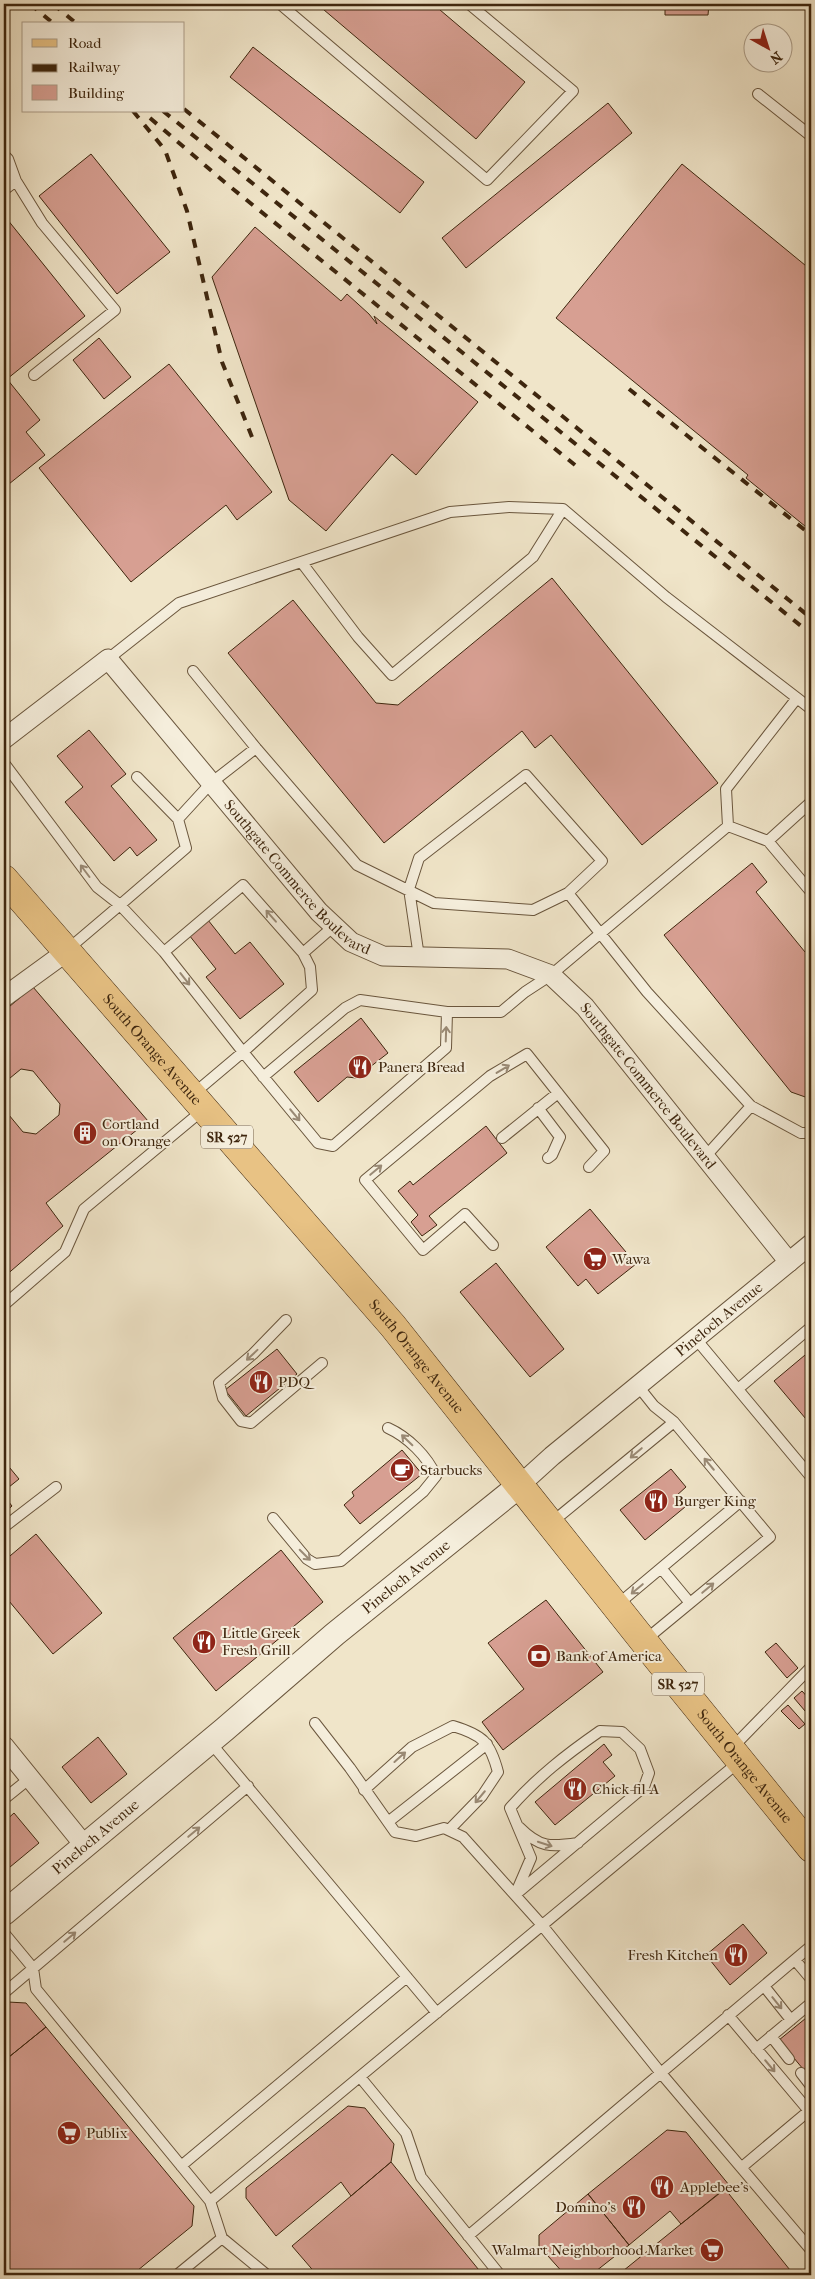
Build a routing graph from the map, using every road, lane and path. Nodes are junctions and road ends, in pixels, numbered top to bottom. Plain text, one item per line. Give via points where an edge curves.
1 (280, 4) edge
2 (469, 4) edge
3 (758, 94) dead end
4 (811, 136) edge
5 (4, 155) edge
6 (16, 181) junction
7 (4, 190) edge
8 (34, 375) dead end
9 (563, 510) junction
10 (302, 564) junction
11 (108, 659) junction
12 (193, 671) dead end
13 (797, 698) junction
14 (811, 709) edge
15 (4, 740) edge
16 (256, 748) junction
17 (4, 763) edge
18 (136, 777) dead end
19 (211, 783) junction
20 (811, 802) edge
21 (178, 819) junction
22 (728, 826) junction
23 (768, 841) junction
24 (4, 879) edge
25 (409, 889) junction
26 (811, 892) edge
27 (568, 893) junction
28 (120, 905) junction
29 (334, 926) junction
30 (602, 932) junction
31 (66, 952) junction
32 (164, 952) junction
33 (303, 953) junction
34 (419, 957) junction
35 (551, 975) junction
36 (4, 997) edge
37 (447, 1012) junction
38 (243, 1052) junction
39 (264, 1077) junction
40 (558, 1093) junction
41 (198, 1103) junction
42 (751, 1106) junction
43 (538, 1108) junction
44 (811, 1133) edge
45 (502, 1138) dead end
46 (705, 1157) junction
47 (548, 1158) dead end
48 (590, 1166) dead end
49 (811, 1244) edge
50 (494, 1245) dead end
51 (789, 1262) junction
52 (4, 1305) edge
53 (286, 1320) dead end
54 (811, 1327) edge
55 (696, 1339) junction
56 (322, 1363) dead end
57 (638, 1386) junction
58 (738, 1389) junction
59 (674, 1422) junction
60 (388, 1428) dead end
61 (811, 1477) edge
62 (520, 1485) junction
63 (56, 1487) dead end
64 (741, 1501) junction
65 (273, 1518) dead end
66 (551, 1524) junction
67 (4, 1527) edge
68 (661, 1568) junction
69 (690, 1603) junction
70 (616, 1606) junction
71 (644, 1641) junction
72 (811, 1668) edge
73 (315, 1723) dead end
74 (210, 1742) junction
75 (486, 1744) junction
76 (4, 1746) edge
77 (736, 1755) junction
78 (30, 1778) junction
79 (248, 1786) junction
80 (364, 1790) junction
81 (4, 1799) edge
82 (388, 1822) junction
83 (518, 1826) junction
84 (449, 1830) junction
85 (808, 1839) edge
86 (578, 1843) junction
87 (84, 1846) junction
88 (515, 1895) junction
89 (4, 1913) edge
90 (541, 1924) junction
91 (4, 1933) edge
92 (811, 1946) edge
93 (795, 1960) junction
94 (33, 1968) junction
95 (407, 1977) junction
96 (811, 1979) edge
97 (764, 1986) junction
98 (4, 1993) edge
99 (811, 2003) edge
100 (437, 2013) junction
101 (728, 2015) junction
102 (791, 2020) junction
103 (771, 2036) junction
104 (756, 2049) junction
105 (789, 2059) dead end
106 (660, 2072) junction
107 (801, 2073) dead end
108 (360, 2077) junction
109 (811, 2086) edge
110 (810, 2110) edge
111 (181, 2166) junction
112 (742, 2167) junction
113 (210, 2200) junction
114 (468, 2236) junction
115 (222, 2238) junction
116 (811, 2250) edge
117 (177, 2275) edge
118 (267, 2275) edge
119 (500, 2275) edge

1 - 2 lane via 487,180 573,91
3 - 4 lane
5 - 6 lane
6 - 7 lane
6 - 8 lane via 42,223 115,310
9 - 10 lane via 509,507 450,512
9 - 10 lane via 533,557 392,675 358,638
9 - 13 lane via 666,597
10 - 11 lane via 179,603
11 - 15 street
11 - 19 street, Southgate Commerce Boulevard
12 - 16 lane
13 - 14 lane
13 - 22 lane via 726,789
16 - 19 lane
16 - 25 lane via 357,865
28 -> 17 lane via 97,887
18 - 21 lane
19 - 21 lane
19 - 29 street, Southgate Commerce Boulevard via 318,912
20 - 23 lane
21 - 28 lane via 186,848
22 - 23 lane
22 - 30 lane
23 - 26 lane
24 - 31 main road, South Orange Avenue / SR 527
25 - 27 lane via 434,903 534,910
25 - 27 lane via 419,858 526,776 602,861
25 - 34 lane
27 - 30 lane
28 - 31 lane
28 - 32 lane
29 - 33 lane
29 - 34 street, Southgate Commerce Boulevard via 351,942 383,956
30 - 35 lane
30 - 42 lane via 647,992
31 - 36 street
31 - 41 main road, South Orange Avenue / SR 527
33 -> 32 lane via 243,885
32 -> 38 lane
33 - 38 lane via 310,967 312,990
34 - 35 street, Southgate Commerce Boulevard via 508,959
35 - 37 lane via 501,1012
35 - 46 street, Southgate Commerce Boulevard via 585,1007
37 - 39 lane via 360,1000 345,1008
39 -> 37 lane via 318,1143 333,1146 446,1048
38 - 39 lane
38 - 41 lane
40 - 43 lane
40 - 48 lane via 604,1151
50 -> 40 lane via 466,1214 423,1250 365,1180 490,1076 527,1054
41 - 52 lane via 84,1209 65,1252
41 - 62 main road, South Orange Avenue / SR 527 via 395,1328
42 - 44 lane via 800,1133
42 - 46 lane
43 - 45 lane
43 - 47 lane via 560,1137
46 - 51 street, Southgate Commerce Boulevard
49 - 51 street, Pineloch Avenue
51 - 55 street, Pineloch Avenue
53 -> 56 lane via 219,1383 223,1398 241,1420 251,1423
54 - 58 lane
55 - 57 street, Pineloch Avenue
55 - 58 lane
57 - 59 lane via 654,1406
57 - 62 street, Pineloch Avenue
58 - 61 lane
64 -> 59 lane
59 -> 66 lane
65 -> 60 lane via 315,1564 341,1560 423,1492 436,1476 432,1466 403,1435
62 - 66 main road, South Orange Avenue / SR 527
62 - 74 street, Pineloch Avenue via 335,1634
63 - 67 lane
64 - 68 lane
69 -> 64 lane via 770,1537
66 - 70 main road, South Orange Avenue / SR 527
68 - 69 lane
68 -> 70 lane
69 - 71 lane
70 - 71 main road, South Orange Avenue / SR 527
71 - 77 main road, South Orange Avenue / SR 527
72 - 77 lane
73 - 80 lane
74 - 79 lane
74 - 87 street, Pineloch Avenue
80 -> 75 lane via 412,1747 453,1726 474,1733
75 - 82 lane
75 -> 84 lane via 492,1750 498,1772 482,1796
76 - 78 street
77 - 85 main road, South Orange Avenue / SR 527
77 - 90 lane
78 - 81 lane
78 - 87 street
94 -> 79 lane
79 - 95 lane
80 - 82 lane
82 - 84 lane via 395,1832 416,1836 444,1828
83 -> 86 lane via 551,1847
83 - 86 lane via 510,1808 530,1784 600,1731 622,1732 640,1749 649,1773 644,1787
83 - 88 lane via 531,1858
84 - 88 lane via 463,1837
86 - 88 lane
87 - 89 street, Pineloch Avenue
88 - 90 lane
90 - 100 lane
90 - 106 lane
91 - 94 lane
92 - 93 lane
93 - 96 lane
93 - 97 lane
94 - 98 lane
94 - 111 lane via 36,1989
95 - 100 lane
95 - 111 lane
97 - 101 lane
97 -> 102 lane
99 - 102 lane
100 - 108 lane
101 - 104 lane
101 - 106 lane
102 - 103 lane
103 - 104 lane
103 - 105 lane
104 -> 110 lane
106 - 112 lane
106 - 114 lane
107 - 109 lane
108 - 113 lane
108 - 114 lane via 406,2132 421,2177
110 - 112 lane
111 - 113 lane
112 - 116 lane
113 - 115 lane
114 - 119 lane
115 - 117 lane
115 - 118 lane

